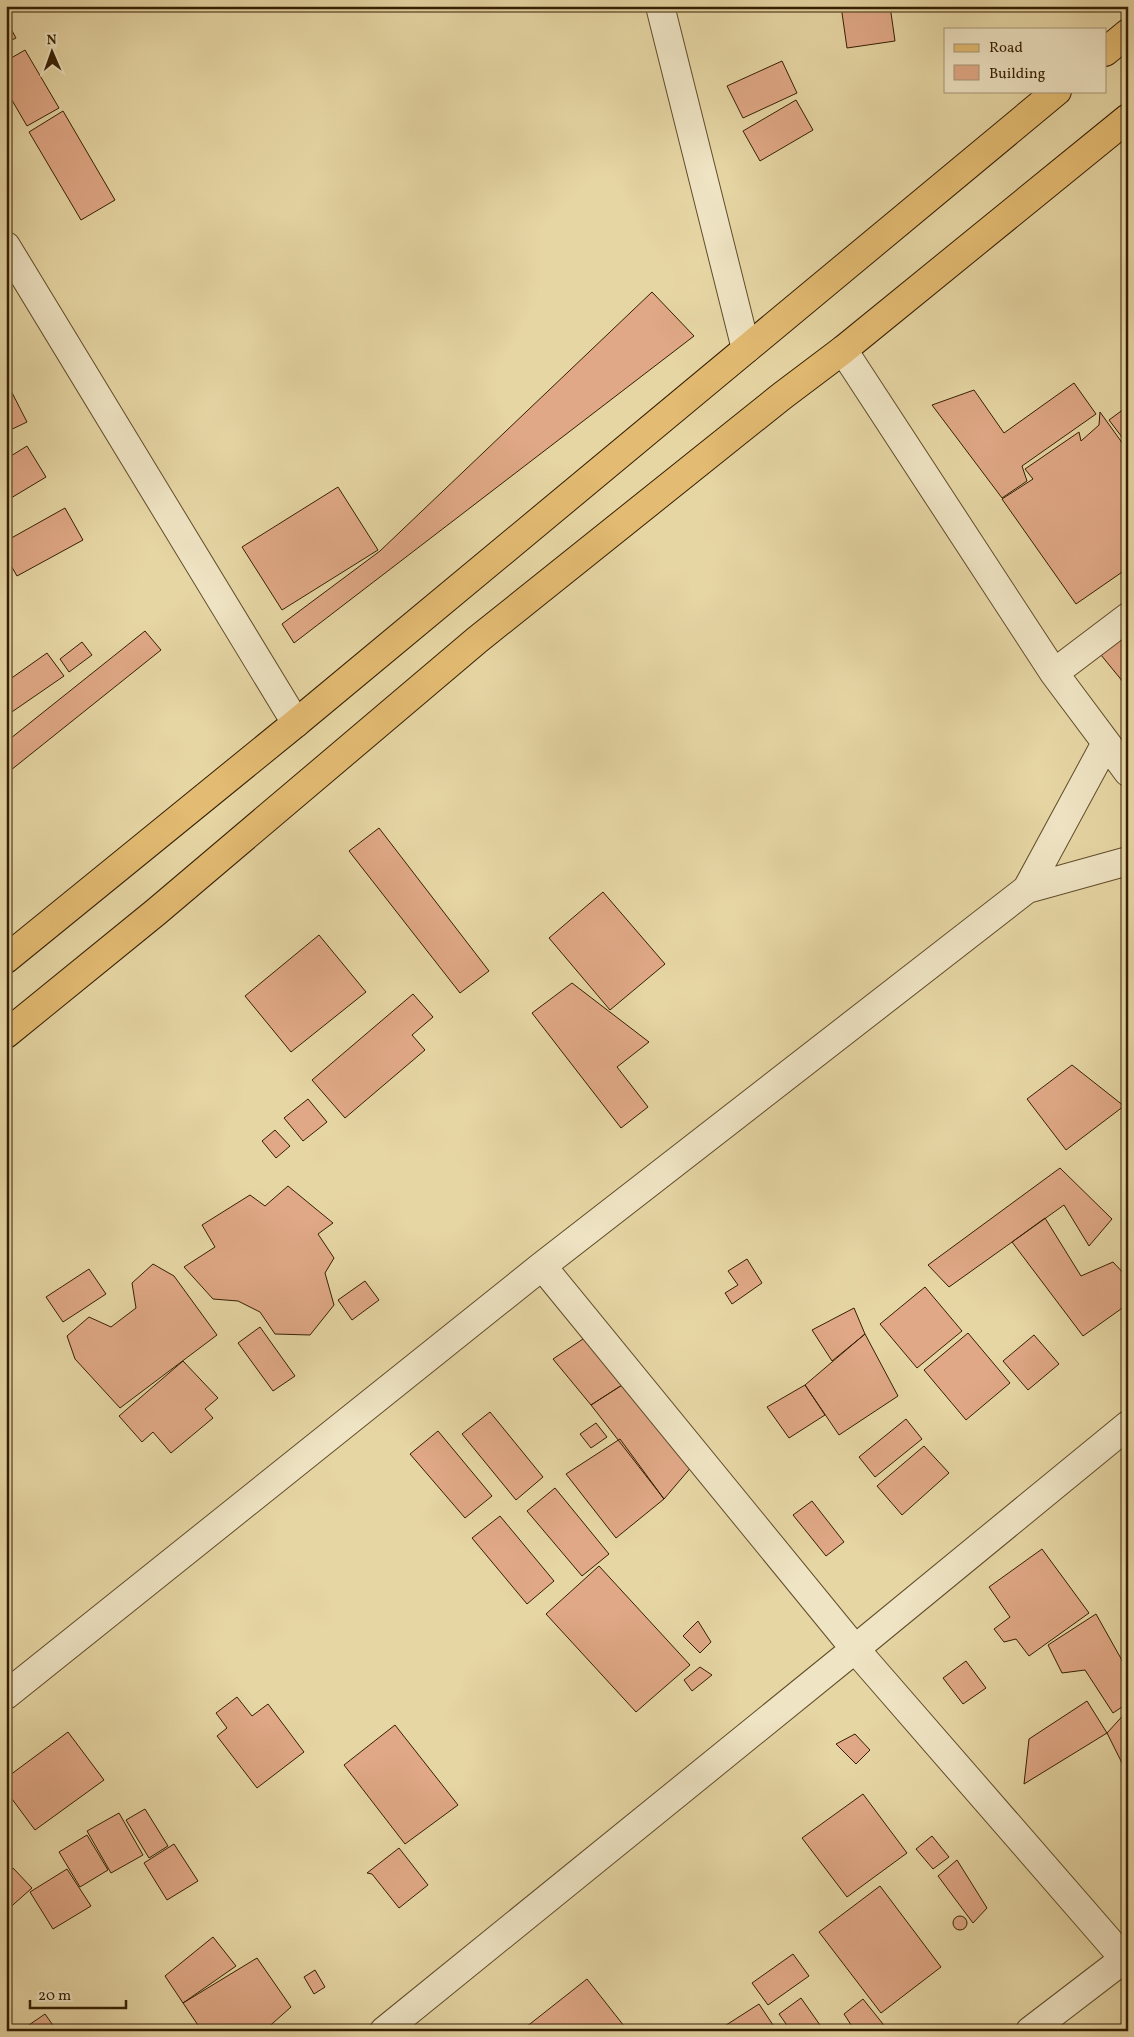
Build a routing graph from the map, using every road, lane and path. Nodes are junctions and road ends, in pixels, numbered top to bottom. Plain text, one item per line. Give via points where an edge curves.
1 (660, 6) edge
2 (1128, 33) edge
3 (1106, 51) edge
4 (1057, 92) edge
5 (1128, 118) edge
6 (6, 246) edge
7 (746, 349) junction
8 (843, 350) junction
9 (1128, 617) edge
10 (1054, 673) junction
11 (296, 723) junction
12 (1106, 743) junction
13 (1128, 772) edge
14 (1128, 861) edge
15 (1027, 889) junction
16 (6, 959) edge
17 (6, 1034) edge
18 (542, 1266) junction
19 (1128, 1424) edge
20 (855, 1649) junction
21 (6, 1695) edge
22 (1126, 1961) edge
23 (384, 2031) edge
24 (1030, 2031) edge

1 - 7 street
2 - 3 main road
4 - 7 main road
5 - 8 main road
6 - 11 street
7 - 11 main road
8 - 10 street
8 - 17 main road via 477,640 156,912
9 - 10 street
10 - 12 street
11 - 16 main road
12 - 13 street
12 - 15 street
14 - 15 street
15 - 18 street
18 - 20 street
18 - 21 street
19 - 20 street
20 - 22 street
20 - 23 street
22 - 24 street

